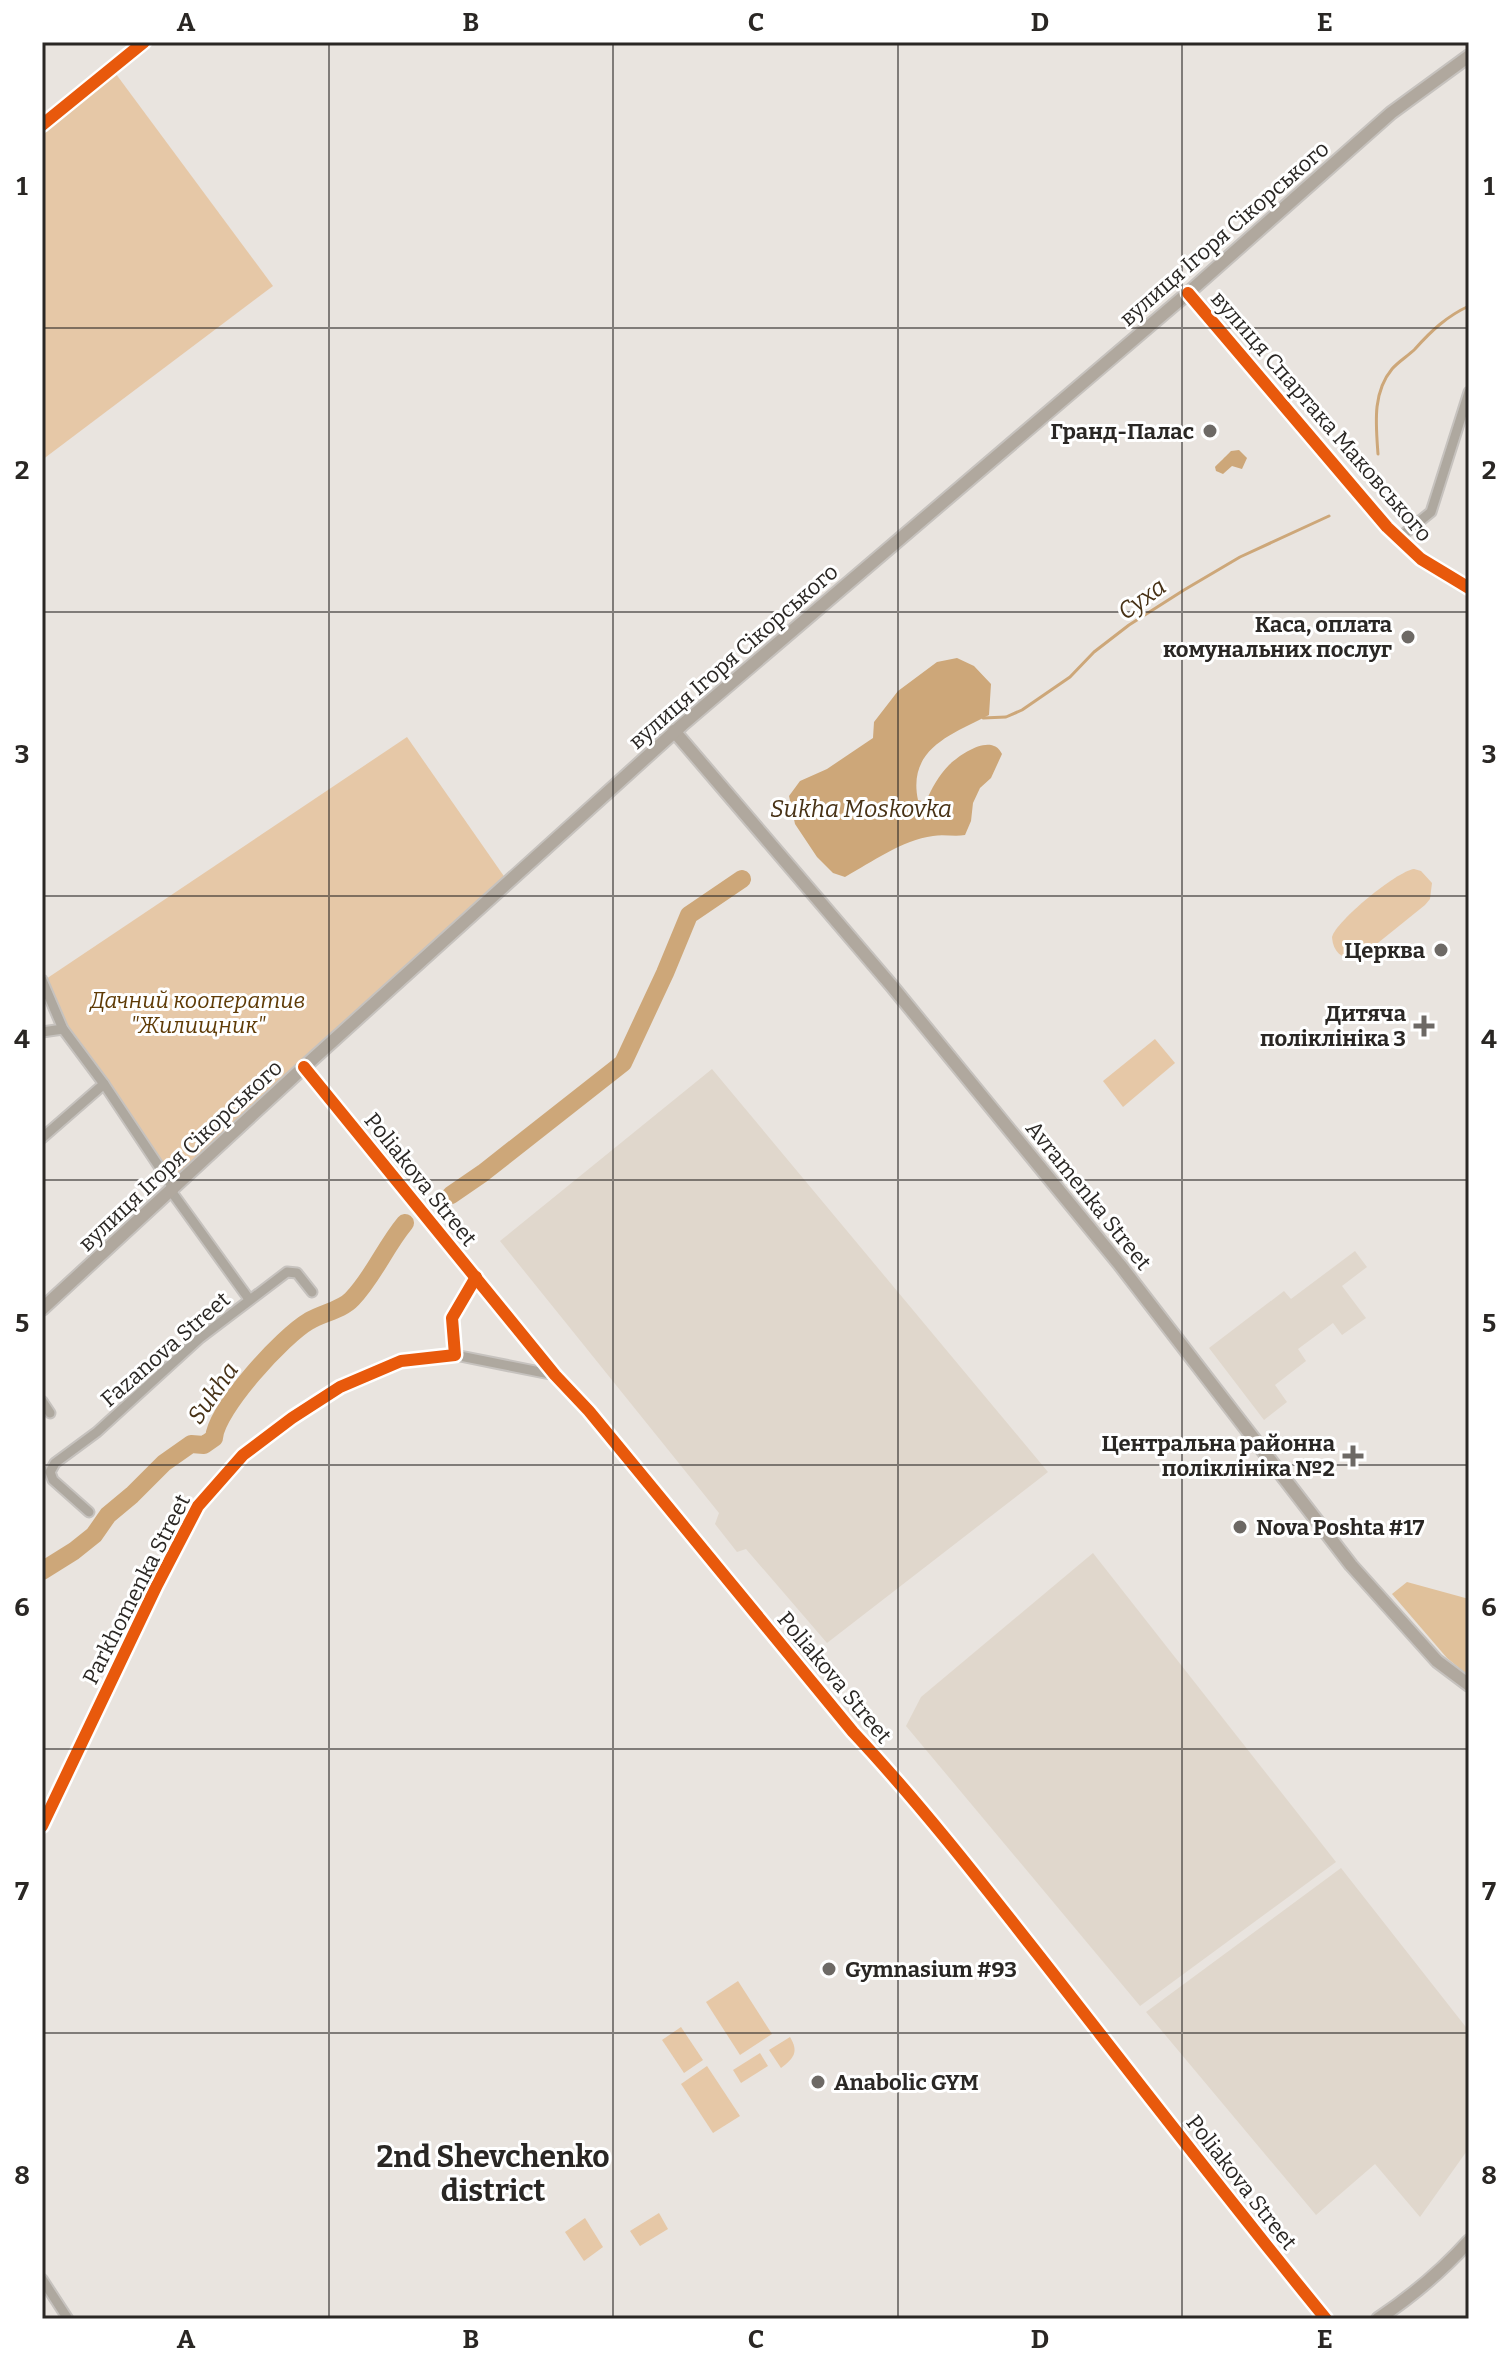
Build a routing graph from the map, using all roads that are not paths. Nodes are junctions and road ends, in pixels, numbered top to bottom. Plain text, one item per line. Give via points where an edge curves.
1 (144, 42) edge
2 (1469, 56) edge
3 (42, 125) edge
4 (1188, 293) junction
5 (1469, 392) edge
6 (1399, 538) junction
7 (1469, 588) edge
8 (674, 731) junction
9 (42, 980) edge
10 (63, 1029) junction
11 (42, 1032) edge
12 (304, 1067) junction
13 (104, 1084) junction
14 (42, 1138) edge
15 (173, 1190) junction
16 (476, 1277) junction
17 (312, 1292) dead end
18 (249, 1299) junction
19 (42, 1309) edge
20 (455, 1355) junction
21 (555, 1375) junction
22 (42, 1401) edge
23 (50, 1413) dead end
24 (53, 1480) junction
25 (42, 1486) edge
26 (89, 1512) dead end
27 (1469, 1685) edge
28 (42, 1826) edge
29 (1469, 2241) edge
30 (42, 2279) edge
31 (68, 2319) edge
32 (1326, 2319) edge
33 (1378, 2319) edge

1 - 3 street
2 - 4 main road, вулиця Ігоря Сікорського via 1391,113
4 - 6 street, вулиця Спартака Маковського
4 - 8 main road, вулиця Ігоря Сікорського
5 - 6 street via 1431,512
6 - 7 street, вулиця Спартака Маковського via 1421,559
8 - 12 main road, вулиця Ігоря Сікорського
8 - 27 main road, Avramenka Street via 886,978 1102,1243 1351,1565 1437,1661
9 - 10 street
10 - 11 street
10 - 13 street
12 - 15 main road, вулиця Ігоря Сікорського
12 - 16 street, Poliakova Street
13 - 14 street
13 - 15 street
15 - 18 street
15 - 19 main road, вулиця Ігоря Сікорського
16 - 20 street via 452,1318
16 - 21 street, Poliakova Street
17 - 18 street, Fazanova Street via 292,1271
18 - 24 street, Fazanova Street via 55,1463
20 - 21 street
20 - 28 street, Parkhomenka Street via 401,1361 340,1387 243,1455 198,1506
21 - 32 street, Poliakova Street via 1001,1908
22 - 23 street
24 - 25 street, Fazanova Street
24 - 26 street
29 - 33 main road
30 - 31 street

